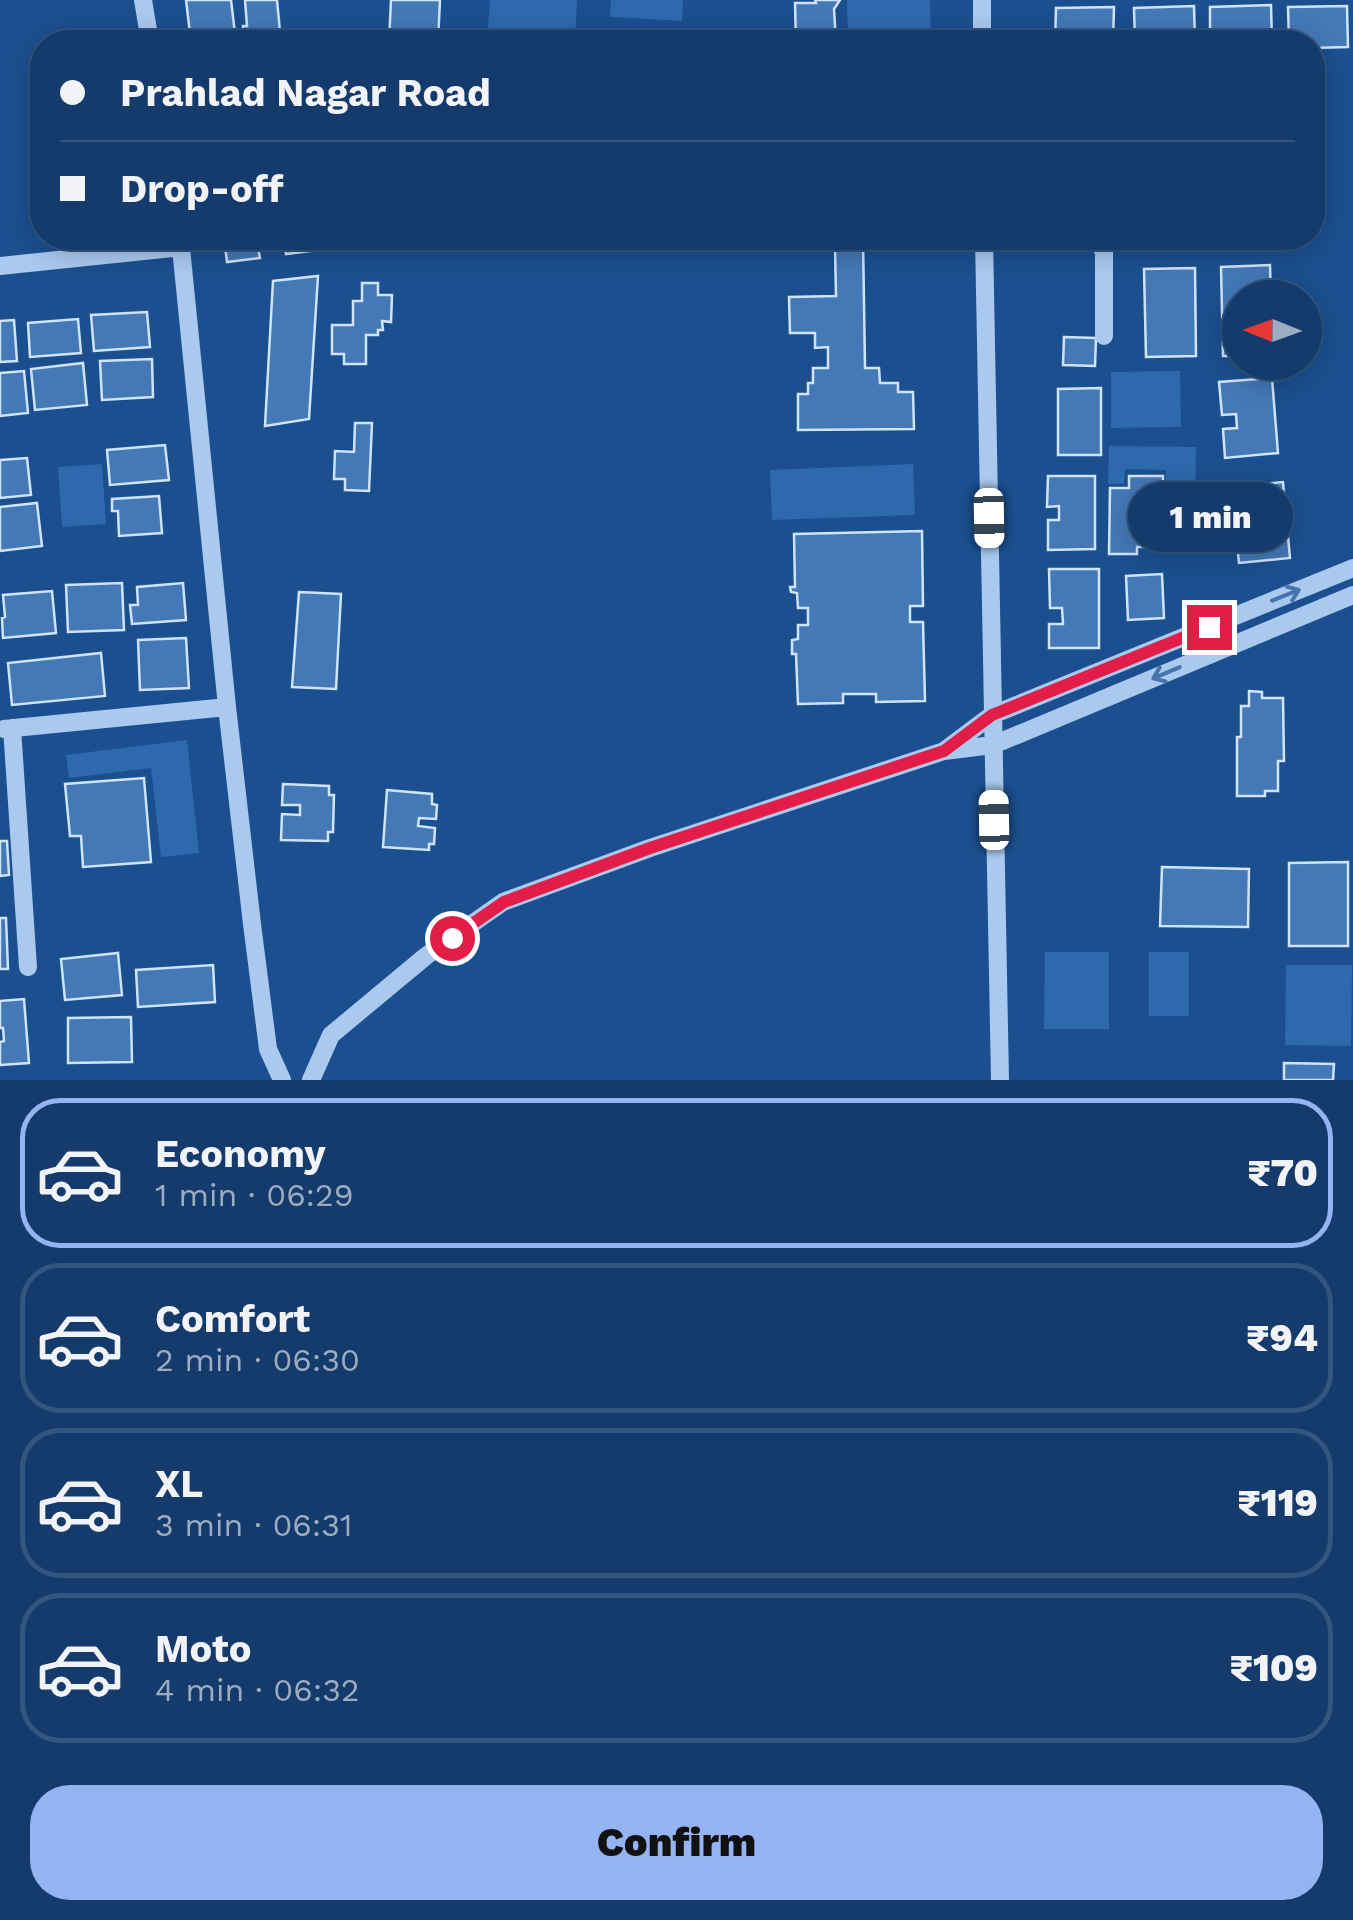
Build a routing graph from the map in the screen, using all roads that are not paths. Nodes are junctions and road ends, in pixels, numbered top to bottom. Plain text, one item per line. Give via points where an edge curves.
1 (143, 0) edge
2 (982, 0) edge
3 (148, 30) edge
4 (982, 30) edge
5 (121, 250) edge
6 (182, 250) edge
7 (984, 250) edge
8 (1103, 250) edge
9 (0, 266) edge
10 (1104, 336) dead end
11 (1353, 568) edge
12 (1353, 594) edge
13 (227, 707) junction
14 (992, 715) junction
15 (6, 729) edge
16 (993, 745) junction
17 (944, 751) junction
18 (28, 967) dead end
19 (282, 1080) edge
20 (311, 1080) edge
21 (1000, 1080) edge

1 - 3 street
2 - 4 street
5 - 9 street
6 - 13 street
7 - 14 street
8 - 10 street
14 -> 11 street
12 -> 16 street
13 - 15 street
13 - 19 street via 268,1049
14 - 16 street
14 - 17 street
15 - 18 street
16 - 17 street
16 - 21 street
17 - 20 street via 504,902 331,1035

